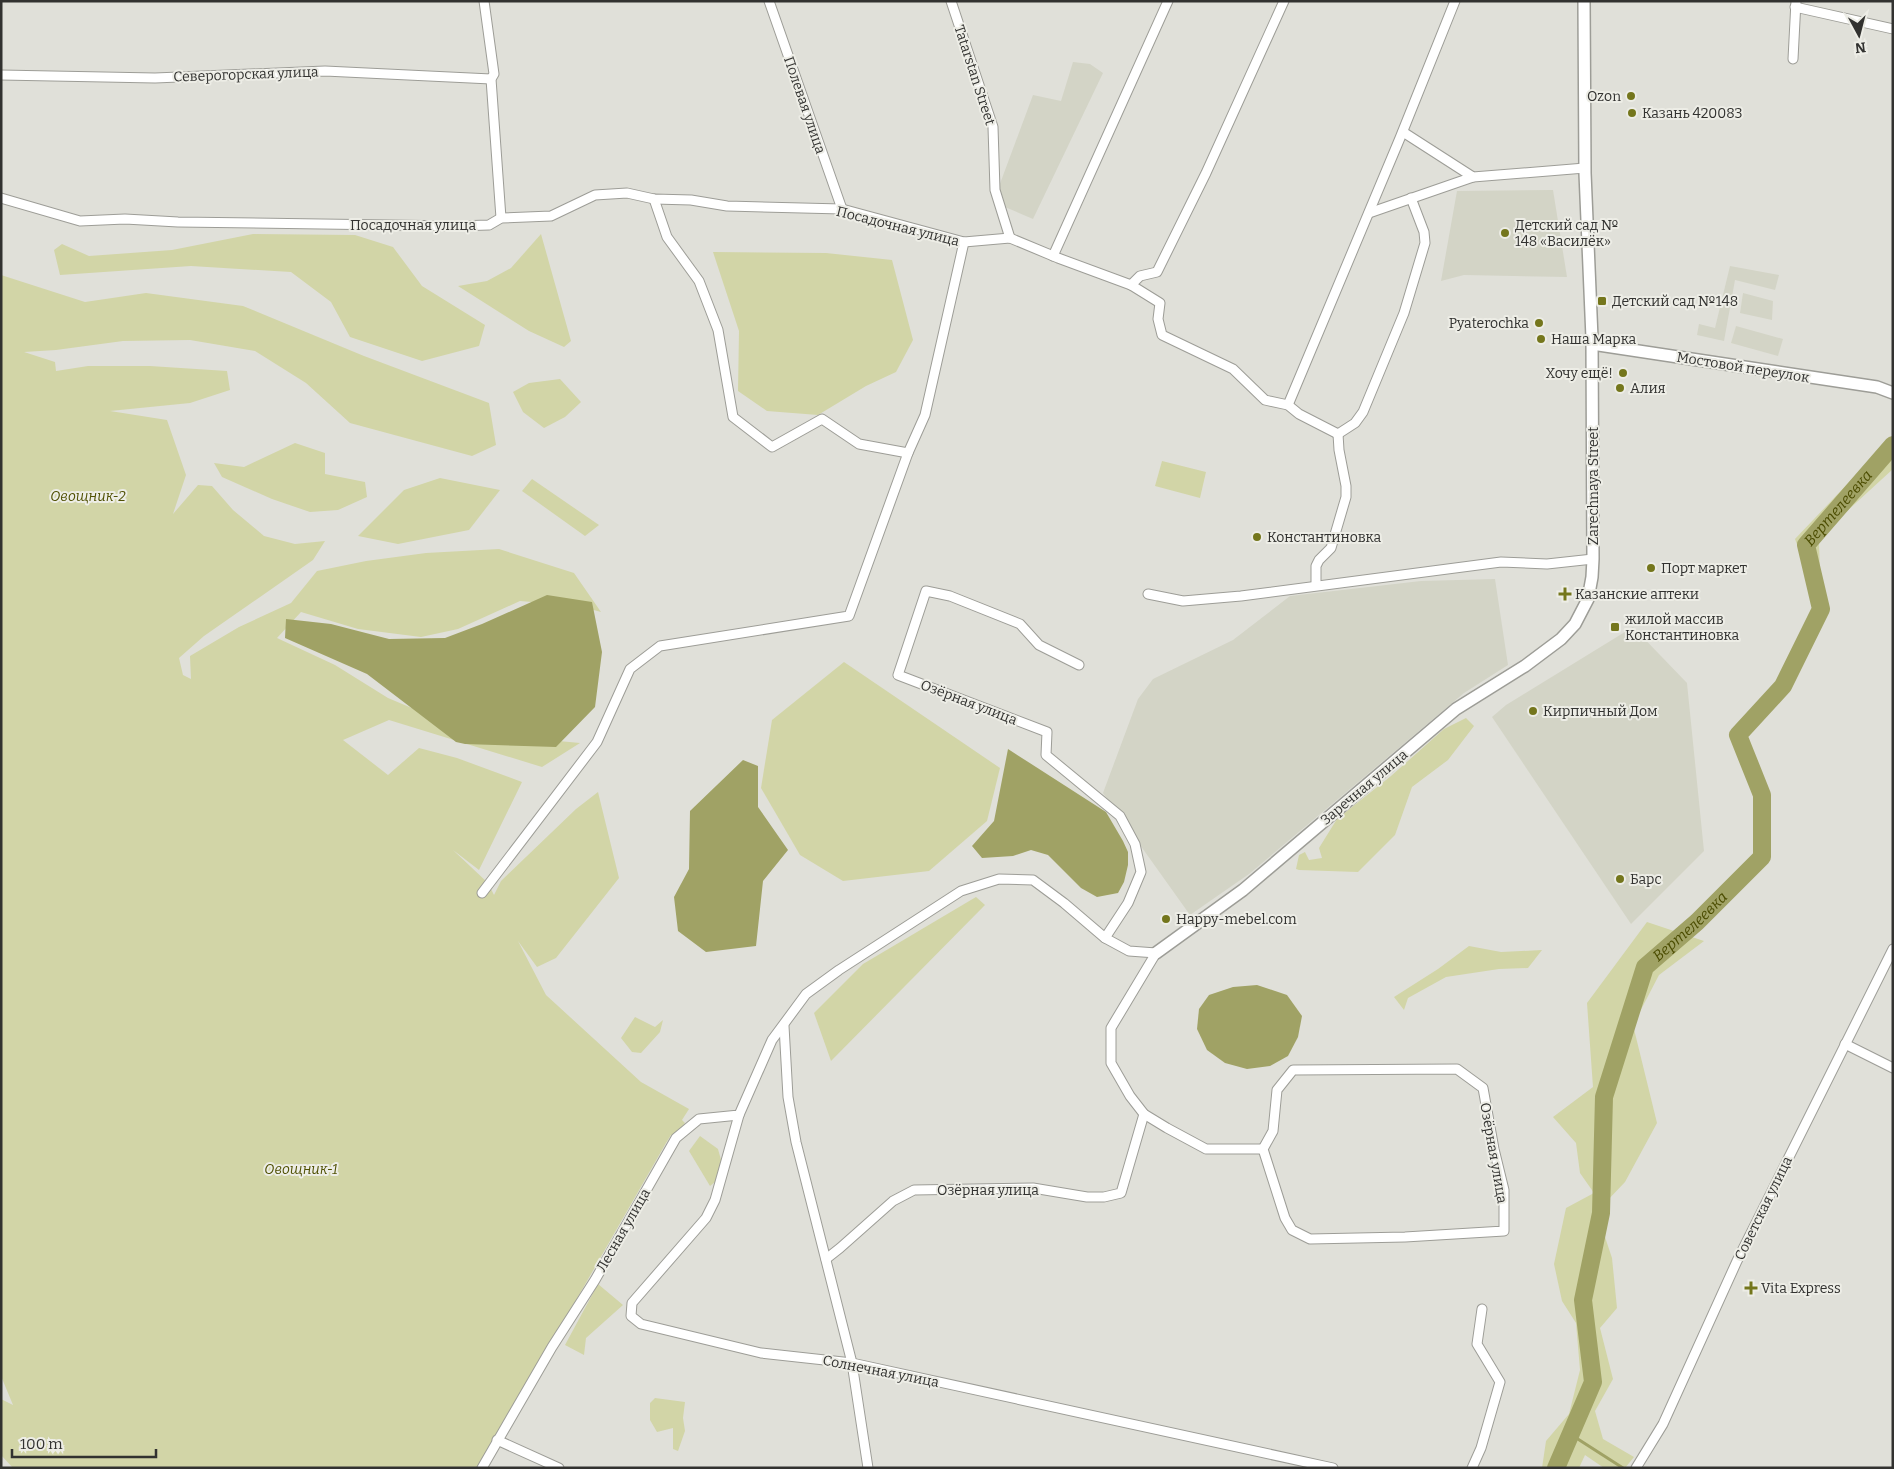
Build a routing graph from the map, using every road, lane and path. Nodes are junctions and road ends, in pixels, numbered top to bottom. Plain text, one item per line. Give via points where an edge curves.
1 (484, 1) edge
2 (768, 1) edge
3 (950, 1) edge
4 (1284, 1) edge
5 (1455, 1) edge
6 (1584, 1) edge
7 (1165, 2) edge
8 (1796, 4) edge
9 (1893, 29) edge
10 (1793, 59) dead end
11 (1, 75) edge
12 (491, 79) junction
13 (1403, 132) junction
14 (1585, 168) junction
15 (1473, 177) junction
16 (1, 198) edge
17 (1411, 198) junction
18 (654, 199) junction
19 (842, 209) junction
20 (1369, 213) junction
21 (502, 218) junction
22 (1010, 238) junction
23 (964, 242) junction
24 (1053, 256) junction
25 (1131, 286) junction
26 (1592, 344) junction
27 (1893, 393) edge
28 (1288, 405) junction
29 (1338, 434) junction
30 (908, 453) junction
31 (1593, 559) junction
32 (1316, 585) junction
33 (1148, 594) dead end
34 (1079, 665) dead end
35 (482, 893) dead end
36 (1105, 938) junction
37 (1893, 949) edge
38 (1156, 953) junction
39 (784, 1026) junction
40 (1845, 1044) junction
41 (1893, 1068) edge
42 (1144, 1114) junction
43 (739, 1115) junction
44 (1263, 1149) junction
45 (826, 1259) junction
46 (1482, 1309) dead end
47 (852, 1363) junction
48 (497, 1440) junction
49 (482, 1468) edge
50 (559, 1468) edge
51 (868, 1468) edge
52 (1333, 1468) edge
53 (1472, 1468) edge
54 (1636, 1468) edge

1 - 12 street via 494,74
2 - 19 street, Полевая улица
3 - 22 street, Tatarstan Street via 993,127 995,190
4 - 25 street via 1157,272 1140,276
5 - 13 street
6 - 14 street, Zarechnaya Street
7 - 24 street
8 - 9 street
8 - 10 street
11 - 12 street, Северогорская улица via 155,78 325,71
12 - 21 street
13 - 15 street
13 - 20 street
14 - 15 street
14 - 26 street, Zarechnaya Street
15 - 17 street
16 - 21 street, Посадочная улица via 80,221 125,219 457,226 489,225
17 - 20 street
17 - 29 street via 1425,243 1411,294 1363,412 1355,423
18 - 19 street, Посадочная улица via 691,200 727,206
18 - 21 street, Посадочная улица via 627,193 594,195 551,216
18 - 30 street via 667,237 699,281 718,330 733,417 772,447 822,419 859,444
19 - 23 street, Посадочная улица
20 - 28 street
22 - 23 street, Посадочная улица
22 - 24 street, Посадочная улица
23 - 30 street via 925,416
24 - 25 street, Посадочная улица
25 - 28 street, Посадочная улица via 1160,303 1158,320 1162,334 1233,369 1266,400
26 - 27 street, Мостовой переулок via 1877,387
26 - 31 street, Zarechnaya Street
28 - 29 street
29 - 32 street via 1346,497 1331,548 1316,566
30 - 35 street via 849,616 660,646 630,669 597,742
31 - 32 street via 1547,564 1501,562
31 - 38 street, Заречная улица via 1588,599 1561,639 1456,709 1243,890
32 - 33 street via 1183,601
34 - 36 street, Озёрная улица via 1039,645 1020,624 950,596 926,591 898,675 1047,732 1046,755 1120,816 1135,844 1141,872 1128,903
36 - 38 street via 1129,951
36 - 39 street via 1033,880 999,880 961,891 839,970 806,994
37 - 40 street, Советская улица
38 - 42 street via 1111,1028 1111,1063
39 - 43 street via 772,1040
39 - 45 street via 788,1097 796,1142
40 - 41 street
40 - 54 street, Советская улица via 1737,1262 1663,1424
42 - 44 street via 1206,1149
42 - 45 street, Озёрная улица via 1121,1193 1087,1197 1033,1188 914,1190 893,1201
43 - 47 street, Солнечная улица via 715,1200 706,1218 632,1303 631,1316 641,1324 761,1353
43 - 48 street, Лесная улица via 699,1118 676,1138 595,1280
44 - 44 street, Озёрная улица via 1285,1218 1292,1230 1310,1239 1504,1231 1504,1190 1483,1088 1457,1069 1293,1070 1277,1090 1273,1131
45 - 47 street
46 - 53 street via 1477,1344 1500,1382
47 - 51 street
47 - 52 street, Солнечная улица
48 - 49 street, Лесная улица
48 - 50 street

